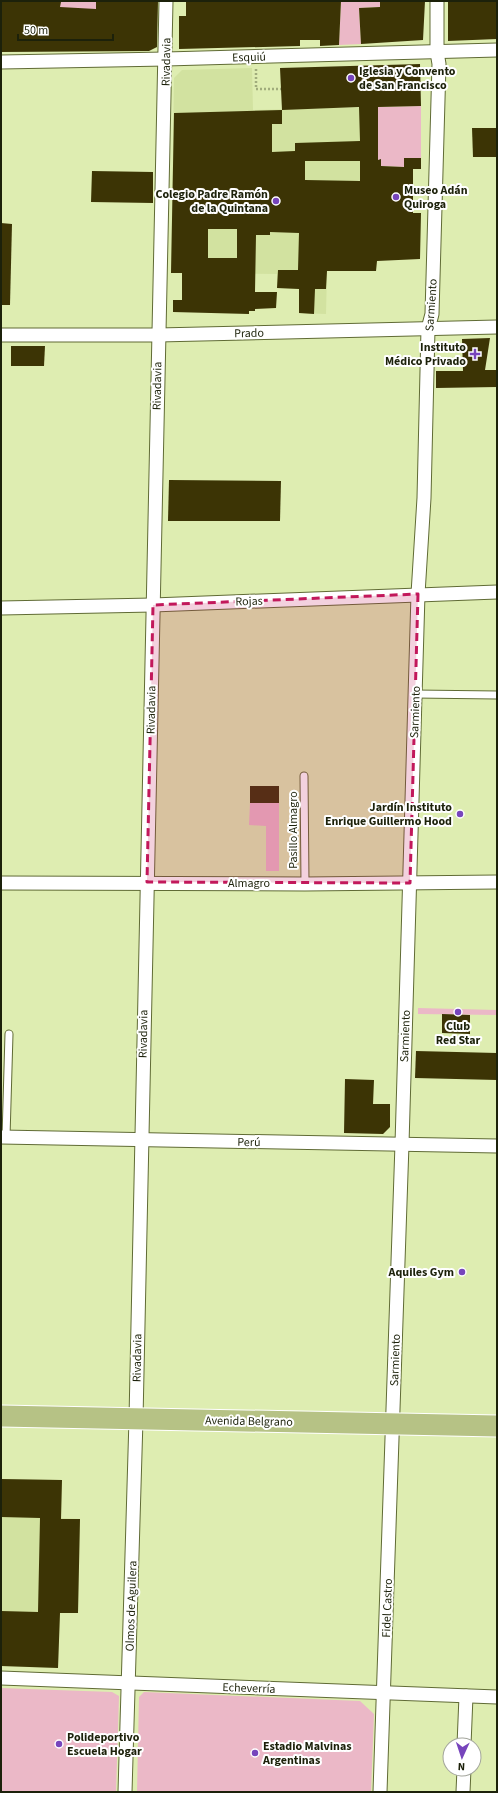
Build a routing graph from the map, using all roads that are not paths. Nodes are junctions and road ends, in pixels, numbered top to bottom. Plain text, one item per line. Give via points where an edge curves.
1 (166, 1) edge
2 (437, 1) edge
3 (497, 50) edge
4 (437, 52) junction
5 (166, 59) junction
6 (1, 62) edge
7 (497, 327) edge
8 (428, 329) junction
9 (1, 335) edge
10 (158, 335) junction
11 (497, 592) edge
12 (418, 594) junction
13 (153, 605) junction
14 (1, 608) edge
15 (415, 694) junction
16 (497, 695) edge
17 (304, 776) dead end
18 (147, 882) junction
19 (410, 882) junction
20 (497, 882) edge
21 (1, 883) edge
22 (304, 884) junction
23 (9, 1034) dead end
24 (3, 1137) edge
25 (141, 1140) junction
26 (402, 1144) junction
27 (497, 1146) edge
28 (1, 1416) edge
29 (136, 1419) junction
30 (393, 1424) junction
31 (497, 1426) edge
32 (1, 1678) edge
33 (129, 1682) junction
34 (384, 1693) junction
35 (466, 1696) junction
36 (497, 1697) edge
37 (464, 1737) edge
38 (464, 1777) edge
39 (126, 1792) edge
40 (380, 1792) edge
41 (463, 1792) edge

1 - 5 street, Rivadavia
2 - 4 street, Sarmiento
3 - 4 street, Esquiú
4 - 5 street, Esquiú
4 - 8 street, Sarmiento via 440,64 432,314
5 - 6 street, Esquiú
5 - 10 street, Rivadavia
7 - 8 street, Prado
8 - 10 street, Prado
8 - 12 street, Sarmiento via 424,498
9 - 10 street, Prado
10 - 13 street, Rivadavia
11 - 12 street, Rojas
12 - 13 street, Rojas
12 - 15 street, Sarmiento
13 - 14 street, Rojas
13 - 18 street, Rivadavia
15 - 16 lane
15 - 19 street, Sarmiento
17 - 22 lane, Pasillo Almagro
18 - 21 street, Almagro
18 - 22 street, Almagro
18 - 25 street, Rivadavia
19 - 20 street, Almagro
19 - 22 street, Almagro
19 - 26 street, Sarmiento
23 - 24 lane
24 - 25 street, Perú
25 - 26 street, Perú
25 - 29 street, Rivadavia
26 - 27 street, Perú
26 - 30 street, Sarmiento
28 - 29 main road, Avenida Belgrano
29 - 30 main road, Avenida Belgrano
29 - 33 street, Olmos de Aguilera
30 - 31 main road, Avenida Belgrano
30 - 34 street, Fidel Castro
32 - 33 street, Echeverría
33 - 34 street, Echeverría
33 - 39 street, Olmos de Aguilera
34 - 35 street, Echeverría
34 - 40 street, Fidel Castro
35 - 36 street, Echeverría
35 - 37 street
38 - 41 street

